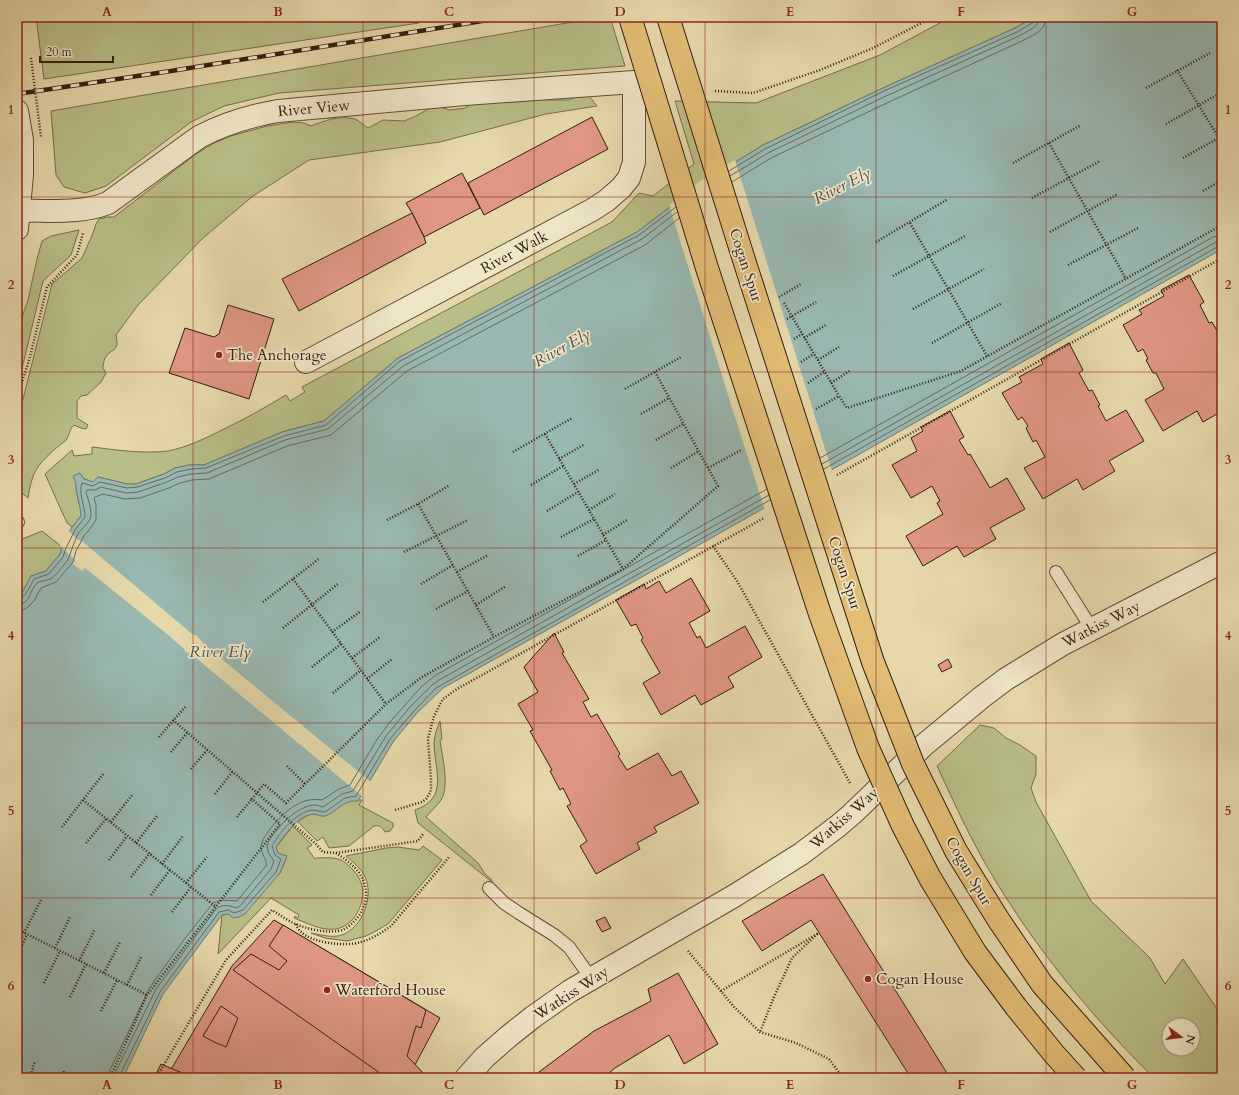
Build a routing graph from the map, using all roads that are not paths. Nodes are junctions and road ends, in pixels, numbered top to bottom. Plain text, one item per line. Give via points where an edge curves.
1 (630, 17) edge
2 (668, 17) edge
3 (634, 82) joint
4 (17, 111) edge
5 (18, 220) edge
6 (306, 362) dead end
7 (1222, 562) edge
8 (1056, 572) dead end
9 (1092, 629) junction
10 (489, 888) dead end
11 (590, 978) junction
12 (466, 1078) edge
13 (1076, 1078) edge
14 (1125, 1078) edge

1 - 13 main road, bridge via 707,268 820,614 871,754 903,826 930,878 975,952 1016,1007
2 - 14 main road, Cogan Spur, bridge via 864,632 913,764 956,851 998,920 1042,984
3 - 5 street, River View via 464,94 256,115 215,128 199,137 108,203 84,210
3 - 6 street, River Walk via 634,162 629,178 606,201
4 - 5 street via 35,140 22,175
7 - 9 street, Watkiss Way
8 - 9 lane
9 - 11 street, Watkiss Way via 1062,644 982,697 924,745 838,826 801,854 734,896
10 - 11 lane via 504,903 569,947
11 - 12 street, Watkiss Way via 509,1036

